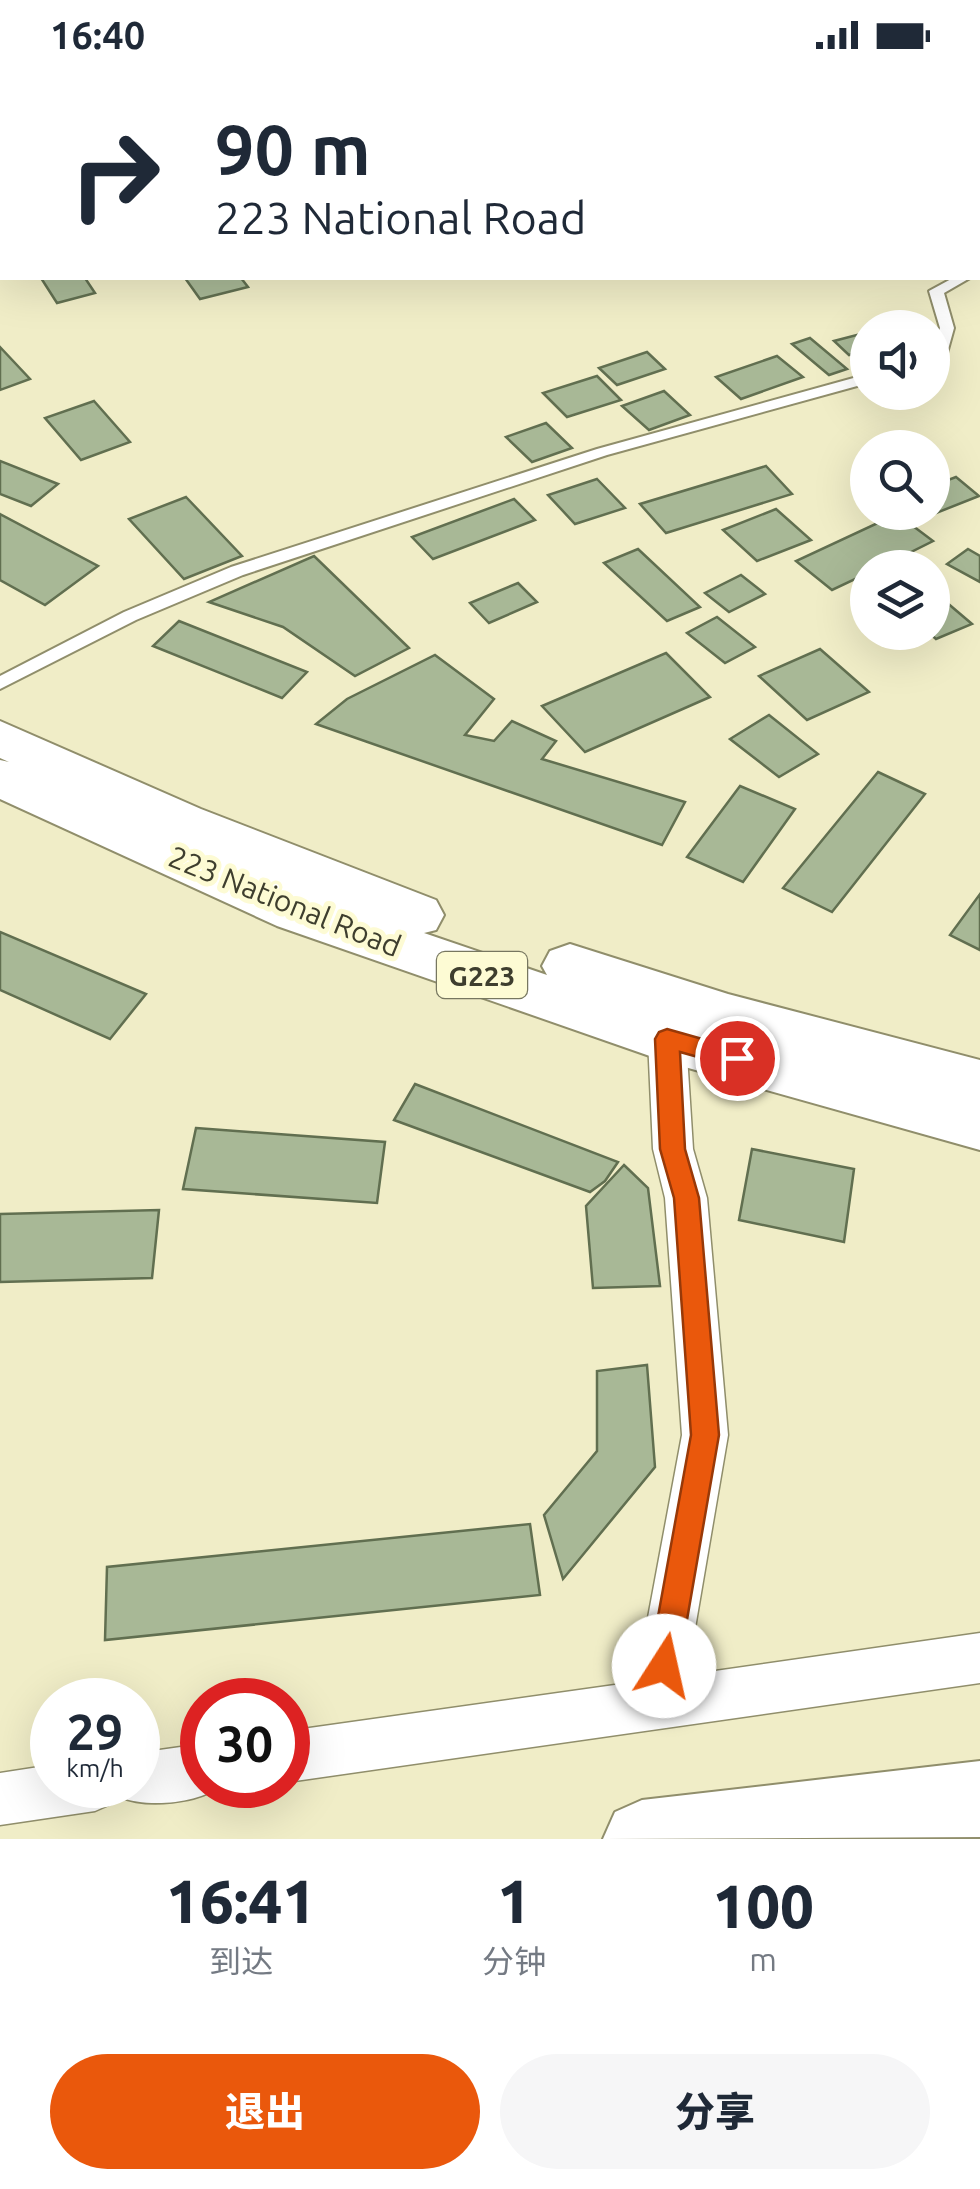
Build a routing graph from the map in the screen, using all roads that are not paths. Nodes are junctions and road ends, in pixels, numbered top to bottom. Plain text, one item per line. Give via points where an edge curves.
1 (959, 280) edge
2 (942, 310) edge
3 (850, 383) edge
4 (0, 683) edge
5 (0, 738) edge
6 (0, 778) edge
7 (667, 1039) junction
8 (980, 1084) edge
9 (980, 1126) edge
10 (980, 1658) edge
11 (657, 1704) junction
12 (310, 1754) edge
13 (30, 1795) edge
14 (0, 1799) edge
15 (980, 1799) edge
16 (642, 1839) edge

1 - 2 lane via 936,291
3 - 4 lane via 602,452 237,571 130,616
5 - 8 highway, 223 National Road / G223 via 183,822 428,920 728,1018
6 - 7 highway, 223 National Road / G223 via 296,911
7 - 9 highway, 223 National Road / G223
7 - 11 street via 672,1149 686,1198 705,1435
10 - 11 street
11 - 12 street
13 - 14 street
15 - 16 highway

